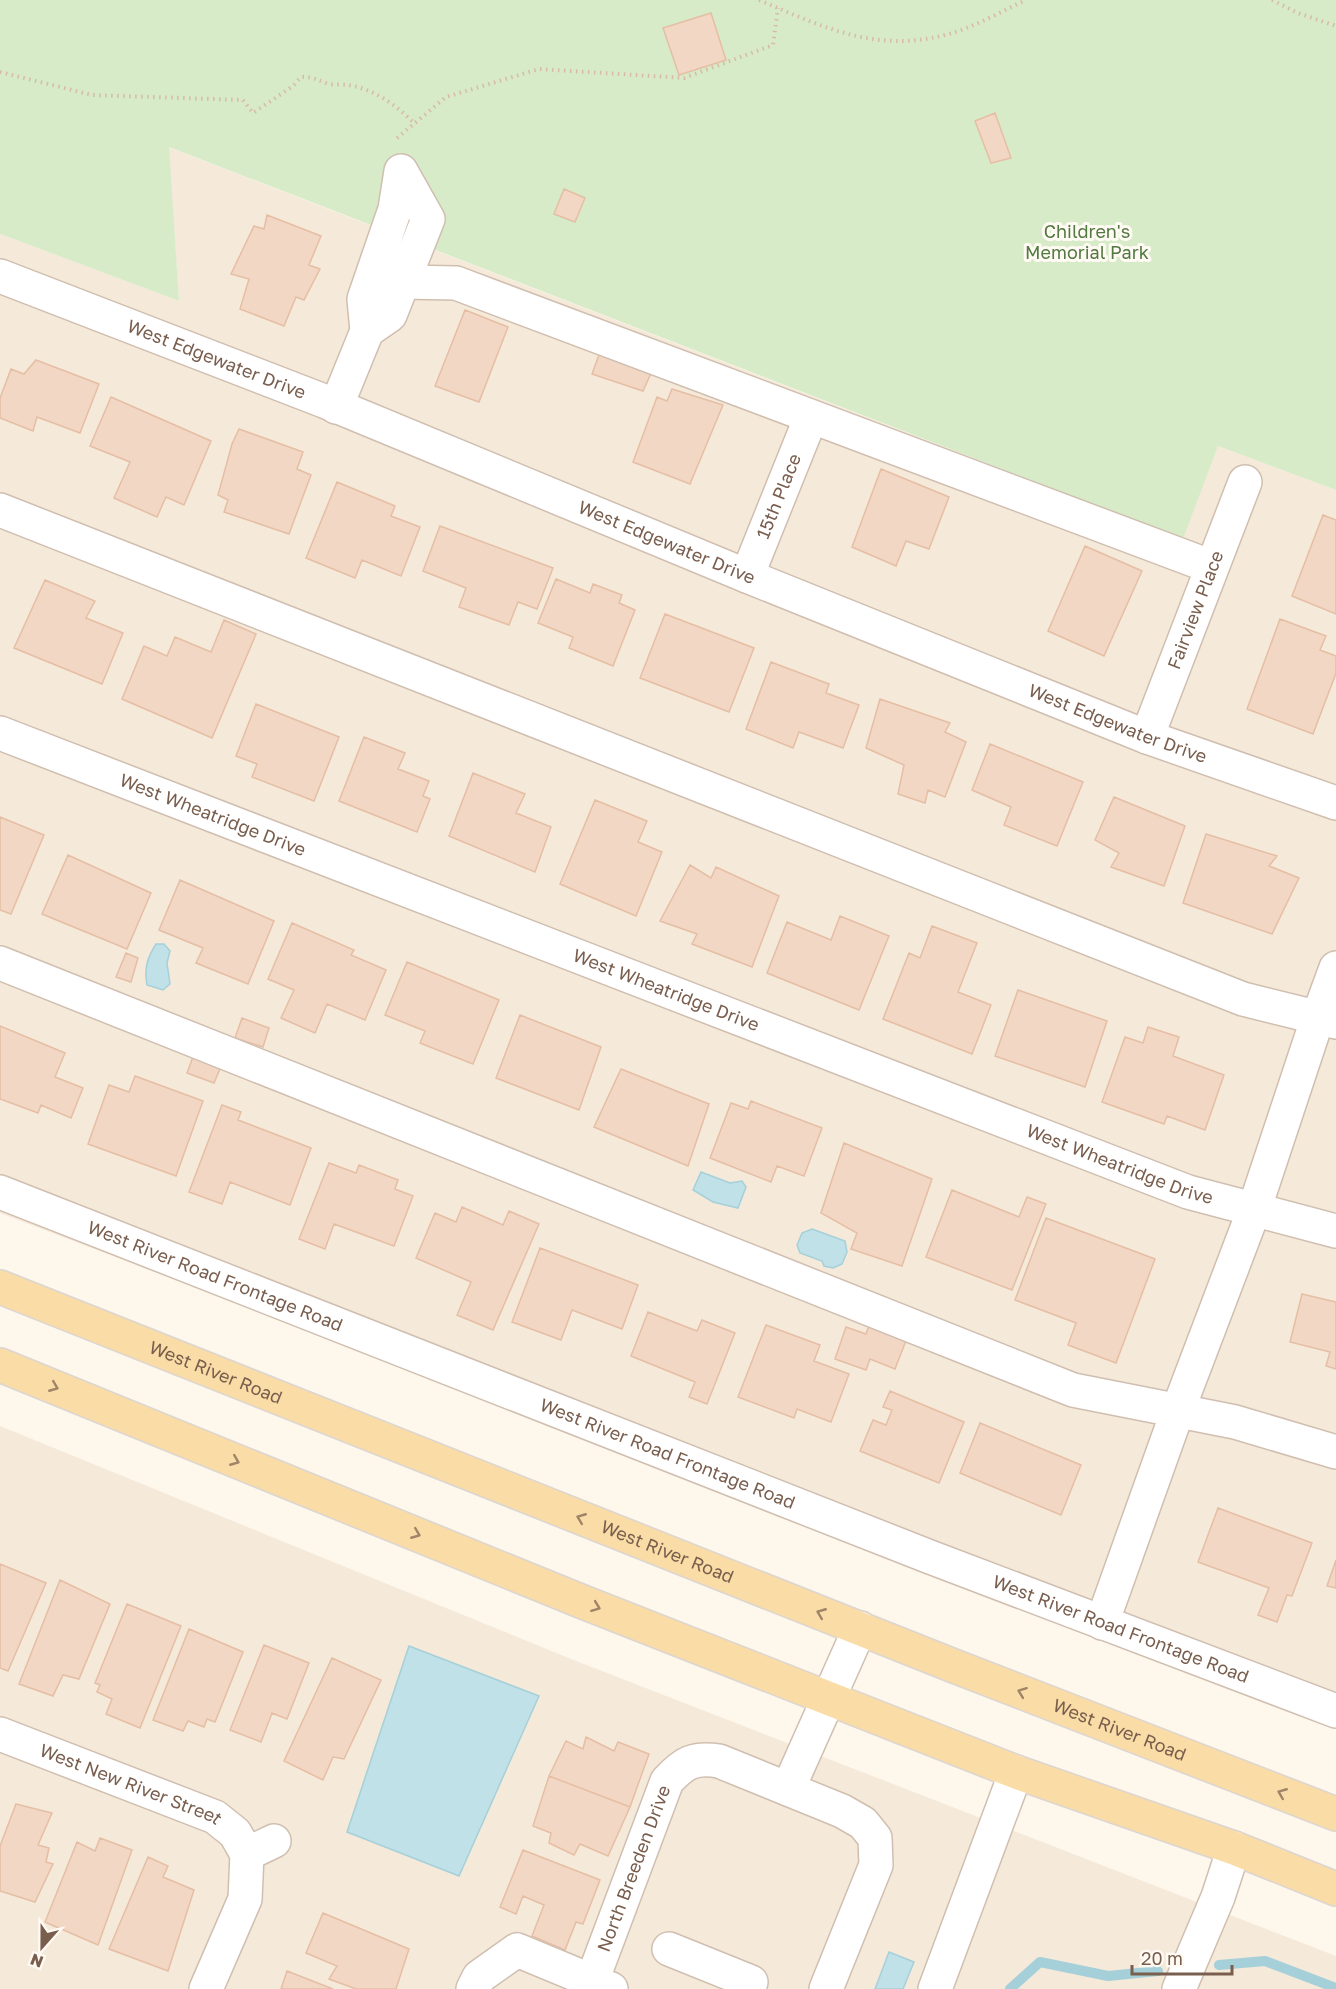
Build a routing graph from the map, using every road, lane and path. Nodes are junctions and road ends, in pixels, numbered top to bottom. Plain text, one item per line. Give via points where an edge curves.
1 (759, 0) edge
2 (1026, 0) edge
3 (1272, 0) edge
4 (778, 8) junction
5 (1336, 26) edge
6 (0, 72) edge
7 (414, 123) junction
8 (393, 142) dead end
9 (0, 276) edge
10 (403, 282) junction
11 (367, 331) junction
12 (336, 407) junction
13 (811, 417) junction
14 (1245, 482) dead end
15 (0, 510) edge
16 (1212, 567) junction
17 (747, 576) junction
18 (0, 733) edge
19 (1147, 737) junction
20 (1336, 803) edge
21 (0, 963) edge
22 (1336, 968) edge
23 (1327, 1019) edge
24 (0, 1192) edge
25 (1254, 1210) junction
26 (1336, 1231) edge
27 (0, 1287) edge
28 (0, 1365) edge
29 (1178, 1410) junction
30 (1336, 1452) edge
31 (1102, 1623) junction
32 (860, 1628) junction
33 (828, 1698) junction
34 (1336, 1711) edge
35 (0, 1734) edge
36 (1016, 1772) junction
37 (788, 1789) junction
38 (1336, 1814) edge
39 (1234, 1848) junction
40 (1336, 1889) edge
41 (669, 1949) dead end
42 (708, 1978) edge
43 (751, 1982) dead end
44 (601, 1985) edge
45 (206, 1989) edge
46 (473, 1989) edge
47 (826, 1989) edge
48 (935, 1989) edge
49 (1179, 1989) edge

1 - 4 path
2 - 4 path via 946,35 880,42 841,33
3 - 5 path
4 - 7 path via 773,45 684,78 540,69 446,97
6 - 7 path via 92,95 243,100 253,113 302,77 309,76 384,98
7 - 8 path
9 - 12 street, West Edgewater Drive
10 - 11 street via 390,315
10 - 11 street via 428,219 401,171 395,209 364,299
10 - 13 street via 456,283
11 - 12 street
12 - 17 street, West Edgewater Drive
13 - 16 street
13 - 17 street, 15th Place
14 - 16 street, Fairview Place
15 - 23 street via 1243,999
16 - 19 street, Fairview Place
17 - 19 street, West Edgewater Drive
18 - 25 street, West Wheatridge Drive via 1188,1192
19 - 20 street, West Edgewater Drive
21 - 29 street via 1073,1390
22 - 23 street
23 - 25 street
24 - 31 street, West River Road Frontage Road
25 - 26 street, West Wheatridge Drive
25 - 29 street
32 -> 27 main road, West River Road
28 -> 33 main road
29 - 30 street via 1235,1422
29 - 31 street
31 - 34 street, West River Road Frontage Road
32 - 33 street
38 -> 32 main road, West River Road
33 - 36 main road
33 - 37 street
35 - 45 street, West New River Street via 215,1817 260,1847 244,1899
36 - 39 main road
36 - 48 street
37 - 44 street, North Breeden Drive via 719,1761 706,1759 682,1765 667,1781
37 - 47 street, North Breeden Drive via 842,1811 863,1823 875,1838 876,1865
39 - 40 main road
39 - 49 street
41 - 42 street
42 - 43 street
44 - 46 street via 517,1950 479,1977

